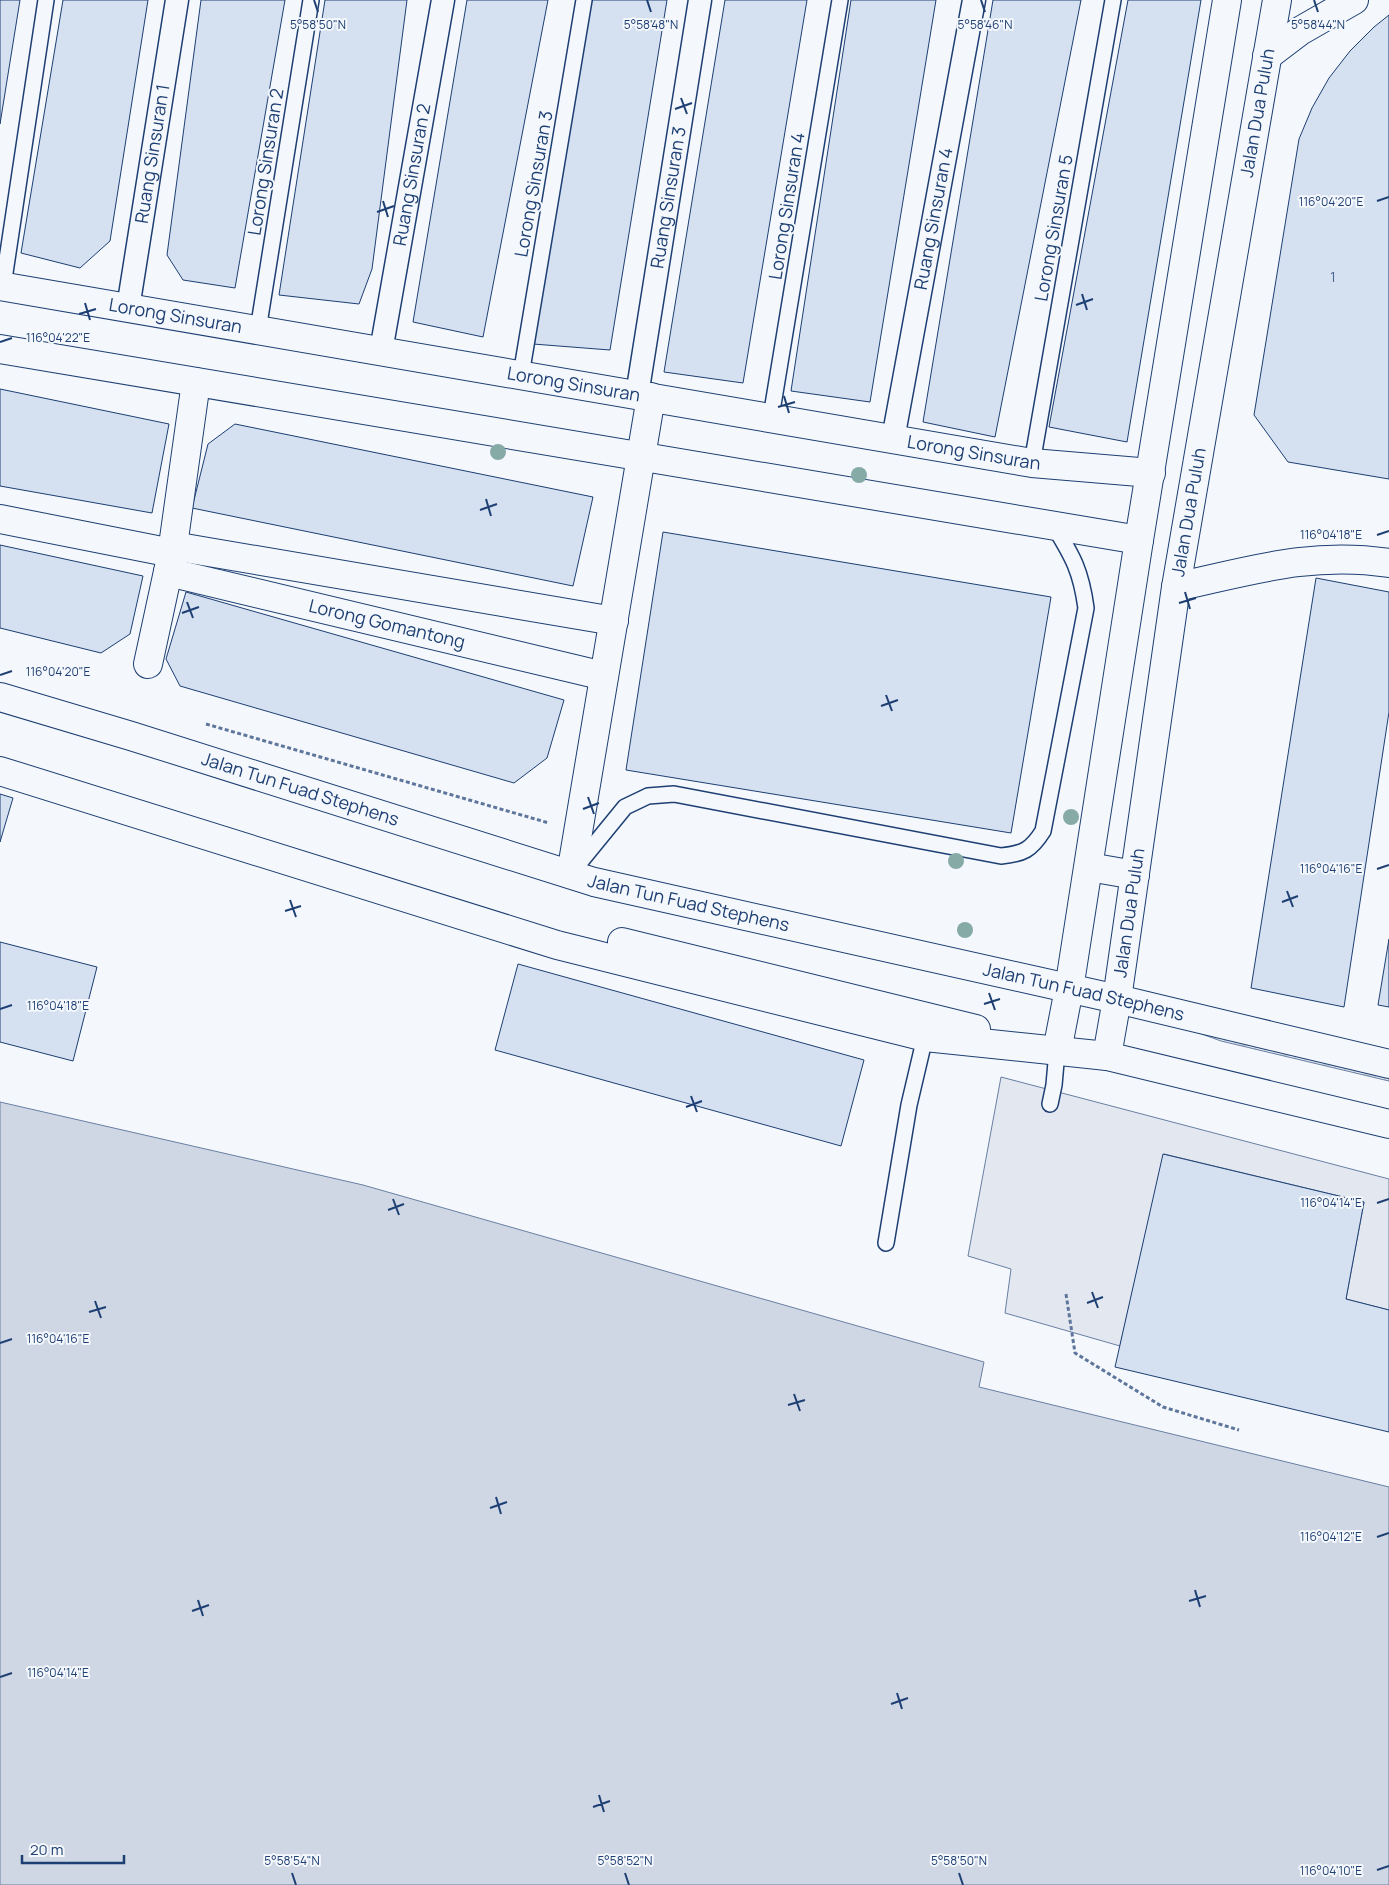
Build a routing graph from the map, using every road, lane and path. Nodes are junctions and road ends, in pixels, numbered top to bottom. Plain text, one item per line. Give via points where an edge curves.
1 (46, 0) edge
2 (177, 0) edge
3 (311, 0) edge
4 (443, 0) edge
5 (584, 0) edge
6 (700, 0) edge
7 (840, 0) edge
8 (974, 0) edge
9 (1113, 0) edge
10 (1227, 0) edge
11 (1277, 0) edge
12 (1354, 0) edge
13 (1266, 56) junction
14 (2, 286) edge
15 (128, 308) junction
16 (258, 330) junction
17 (0, 349) edge
18 (381, 351) junction
19 (521, 375) junction
20 (196, 382) junction
21 (644, 396) junction
22 (770, 418) junction
23 (893, 439) junction
24 (641, 457) junction
25 (1032, 463) junction
26 (1150, 474) junction
27 (0, 520) edge
28 (1054, 526) junction
29 (1139, 540) junction
30 (171, 557) junction
31 (1389, 563) edge
32 (1176, 587) junction
33 (614, 621) junction
34 (148, 664) dead end
35 (604, 676) junction
36 (0, 697) edge
37 (199, 722) dead end
38 (0, 754) edge
39 (0, 771) edge
40 (578, 831) junction
41 (1089, 867) junction
42 (571, 874) junction
43 (1135, 875) junction
44 (1070, 989) junction
45 (1117, 999) junction
46 (925, 1037) junction
47 (1057, 1051) junction
48 (1107, 1056) junction
49 (1389, 1064) edge
50 (1050, 1104) dead end
51 (1389, 1124) edge
52 (886, 1243) dead end
53 (1066, 1294) dead end
54 (1239, 1430) dead end

1 - 14 lane
2 - 15 street, Ruang Sinsuran 1
3 - 16 lane, Lorong Sinsuran 2
4 - 18 street, Ruang Sinsuran 2
5 - 19 lane, Lorong Sinsuran 3
6 - 21 street, Ruang Sinsuran 3
7 - 22 lane, Lorong Sinsuran 4
8 - 23 street, Ruang Sinsuran 4
9 - 25 lane, Lorong Sinsuran 5
10 - 26 main road
11 - 13 main road, Jalan Dua Puluh
12 - 13 main road via 1300,31
13 - 32 main road, Jalan Dua Puluh
14 - 15 main road, Lorong Sinsuran
15 - 16 main road, Lorong Sinsuran
16 - 18 main road, Lorong Sinsuran
17 - 20 main road
18 - 19 main road, Lorong Sinsuran
19 - 21 main road, Lorong Sinsuran
20 - 24 main road
20 - 30 main road
21 - 22 main road, Lorong Sinsuran
21 - 24 main road
22 - 23 main road, Lorong Sinsuran
23 - 25 main road, Lorong Sinsuran
24 - 28 main road
24 - 33 main road
25 - 26 main road, Lorong Sinsuran
26 - 29 main road
27 - 30 main road
28 - 29 main road
28 - 42 lane via 1074,559 1086,608 1042,831 1034,845 1018,854 1001,856 665,794 648,796 625,806
29 - 41 main road
30 - 33 main road, Lorong Gomantong
30 - 34 main road
30 - 35 main road, Lorong Gomantong
31 - 32 main road via 1364,559 1313,560 1272,565
32 - 43 main road, Jalan Dua Puluh
33 - 35 main road
35 - 40 main road
36 - 42 main road, Jalan Tun Fuad Stephens
37 - 40 path
38 - 47 main road via 318,855 558,926
39 - 46 main road via 557,945
40 - 42 main road
41 - 43 main road
41 - 44 main road
42 - 44 main road, Jalan Tun Fuad Stephens via 594,882
43 - 45 main road, Jalan Dua Puluh
44 - 45 main road, Jalan Tun Fuad Stephens
44 - 47 main road
45 - 48 main road, Jalan Dua Puluh
45 - 49 main road, Jalan Tun Fuad Stephens
46 - 47 main road
46 - 52 lane via 909,1105
47 - 48 main road
47 - 50 lane
48 - 51 main road
53 - 54 path via 1075,1354 1163,1407

